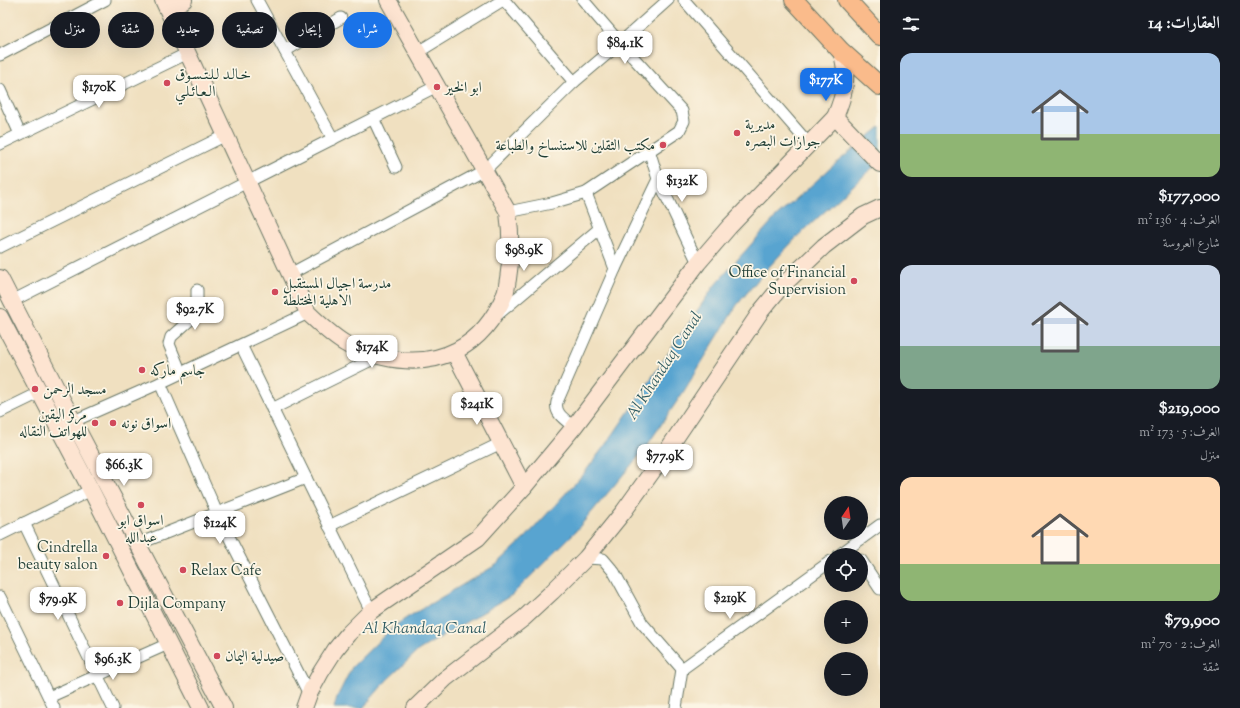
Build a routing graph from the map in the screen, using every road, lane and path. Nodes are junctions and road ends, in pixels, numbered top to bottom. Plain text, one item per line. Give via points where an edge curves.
1 (105, 0) edge
2 (184, 0) edge
3 (257, 0) edge
4 (388, 0) edge
5 (503, 0) edge
6 (583, 0) edge
7 (684, 0) edge
8 (794, 0) edge
9 (847, 0) edge
10 (662, 2) edge
11 (165, 5) edge
12 (341, 18) dead end
13 (880, 36) edge
14 (620, 43) junction
15 (285, 51) junction
16 (841, 51) junction
17 (418, 52) junction
18 (188, 53) junction
19 (0, 55) edge
20 (574, 82) junction
21 (437, 86) junction
22 (880, 86) edge
23 (0, 90) edge
24 (835, 117) junction
25 (373, 118) junction
26 (20, 134) junction
27 (226, 135) junction
28 (333, 139) junction
29 (0, 144) edge
30 (809, 144) junction
31 (649, 150) junction
32 (880, 164) edge
33 (396, 167) dead end
34 (485, 170) junction
35 (658, 179) junction
36 (248, 182) junction
37 (586, 193) junction
38 (880, 208) edge
39 (508, 212) junction
40 (599, 229) junction
41 (0, 247) edge
42 (698, 263) junction
43 (615, 269) junction
44 (290, 274) junction
45 (0, 278) edge
46 (197, 290) dead end
47 (12, 301) junction
48 (308, 313) junction
49 (0, 317) edge
50 (491, 320) junction
51 (241, 345) junction
52 (454, 352) junction
53 (379, 356) junction
54 (180, 373) junction
55 (160, 383) junction
56 (39, 393) junction
57 (272, 409) junction
58 (0, 412) edge
59 (73, 421) junction
60 (574, 427) junction
61 (59, 429) junction
62 (501, 443) junction
63 (306, 478) junction
64 (524, 487) junction
65 (91, 490) junction
66 (217, 513) junction
67 (24, 524) junction
68 (880, 525) edge
69 (329, 526) junction
70 (0, 535) edge
71 (138, 544) junction
72 (852, 545) junction
73 (848, 548) edge
74 (854, 548) edge
75 (586, 558) junction
76 (824, 566) edge
77 (868, 571) edge
78 (880, 590) edge
79 (0, 597) edge
80 (371, 611) junction
81 (168, 644) junction
82 (682, 669) junction
83 (98, 676) junction
84 (49, 697) junction
85 (306, 701) edge
86 (54, 708) edge
87 (113, 708) edge
88 (201, 708) edge
89 (224, 708) edge
90 (415, 708) edge
91 (676, 708) edge

1 - 19 street
2 - 11 main road
3 - 15 street
4 - 17 main road
5 - 17 street
5 - 20 street
6 - 14 street
7 - 30 street
8 - 16 main road
9 - 13 main road
10 - 14 street
11 - 18 main road
12 - 15 street
14 - 20 street
14 - 31 street via 682,111 684,121 679,130
15 - 28 street
16 - 22 main road
16 - 24 main road via 845,66 845,82 842,100
17 - 21 main road
18 - 26 street
18 - 27 main road
20 - 34 street
21 - 25 street
21 - 34 main road
23 - 26 street
24 - 30 main road
24 - 32 main road
25 - 28 street
25 - 33 street
26 - 29 street
27 - 36 main road
27 - 41 street
28 - 36 street
30 - 42 main road
31 - 35 street
31 - 37 street
34 - 39 main road
34 - 44 street
35 - 42 street
35 - 43 street
36 - 44 main road
36 - 47 street
37 - 39 street
37 - 40 street
38 - 75 main road via 863,216 824,246 780,288 624,511
39 - 50 main road via 511,265 506,292
40 - 43 street
40 - 50 street
42 - 60 main road
43 - 60 street via 556,405 558,413
44 - 48 main road
45 - 47 main road
46 - 54 street via 197,310 171,337 169,344
47 - 59 main road
48 - 51 street
48 - 53 main road via 346,345
49 - 56 main road
50 - 52 main road via 474,339
51 - 54 street
51 - 57 street
52 - 53 main road via 425,360 409,361
52 - 62 main road
53 - 57 street
54 - 55 street
55 - 59 street
55 - 66 street
56 - 58 street
56 - 61 main road
57 - 63 street
59 - 61 street
59 - 71 main road
60 - 64 main road
61 - 65 main road
62 - 64 main road
62 - 69 street
63 - 66 street
63 - 69 street
64 - 80 main road via 478,538
65 - 67 street
65 - 81 main road
66 - 71 street
66 - 85 street
67 - 70 street
67 - 83 street
68 - 72 street
69 - 80 street
71 - 89 main road
72 - 73 street
72 - 74 street
75 - 82 street via 603,560 614,572 642,623
75 - 90 main road via 524,618 445,679
76 - 82 street
77 - 78 street
79 - 84 street
80 - 85 main road via 335,650
81 - 83 street
81 - 88 main road
82 - 91 street
83 - 84 street
83 - 87 street
84 - 86 street

